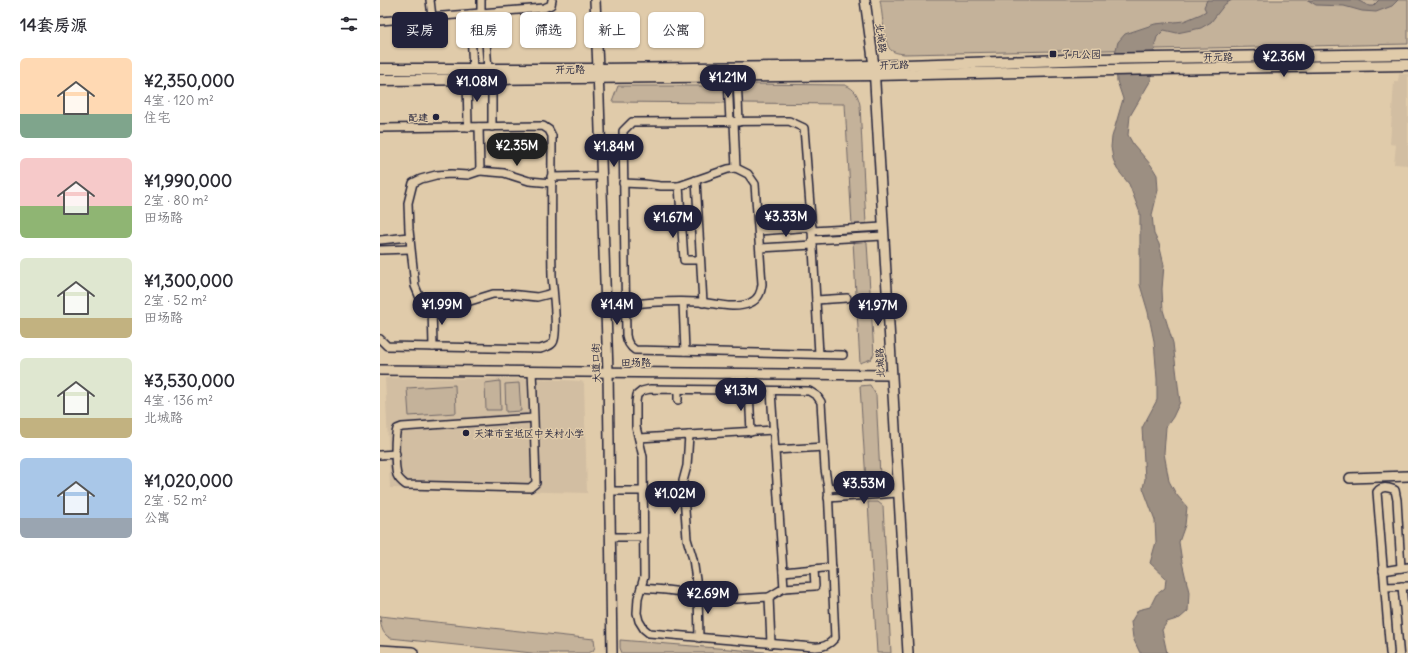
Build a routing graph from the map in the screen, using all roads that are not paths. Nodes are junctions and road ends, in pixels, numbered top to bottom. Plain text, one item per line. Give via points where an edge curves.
1 (430, 0) edge
2 (481, 0) edge
3 (552, 0) edge
4 (595, 0) edge
5 (865, 0) edge
6 (431, 12) edge
7 (482, 12) edge
8 (489, 12) edge
9 (392, 21) edge
10 (380, 22) edge
11 (472, 48) edge
12 (487, 48) edge
13 (1408, 54) edge
14 (1408, 65) edge
15 (380, 69) edge
16 (473, 69) junction
17 (874, 71) junction
18 (599, 73) junction
19 (490, 74) junction
20 (733, 77) junction
21 (468, 79) junction
22 (380, 80) edge
23 (734, 122) junction
24 (492, 126) junction
25 (468, 127) junction
26 (479, 127) junction
27 (380, 128) edge
28 (736, 168) junction
29 (480, 171) junction
30 (602, 176) junction
31 (551, 180) junction
32 (696, 180) junction
33 (623, 183) junction
34 (678, 186) junction
35 (812, 229) junction
36 (759, 231) junction
37 (883, 231) junction
38 (409, 237) junction
39 (380, 240) edge
40 (813, 242) junction
41 (760, 248) junction
42 (410, 249) junction
43 (380, 250) edge
44 (700, 260) junction
45 (553, 293) junction
46 (847, 298) dead end
47 (816, 300) junction
48 (683, 302) junction
49 (703, 303) junction
50 (625, 305) junction
51 (432, 306) junction
52 (380, 339) edge
53 (433, 347) junction
54 (685, 351) junction
55 (819, 354) junction
56 (843, 355) dead end
57 (380, 370) edge
58 (532, 372) junction
59 (608, 372) junction
60 (743, 374) junction
61 (753, 374) junction
62 (891, 375) junction
63 (678, 390) junction
64 (748, 390) junction
65 (771, 391) junction
66 (678, 400) dead end
67 (534, 418) junction
68 (774, 430) junction
69 (751, 432) junction
70 (689, 435) junction
71 (639, 438) junction
72 (824, 447) junction
73 (775, 450) junction
74 (396, 454) junction
75 (380, 455) edge
76 (1408, 476) edge
77 (1350, 478) dead end
78 (898, 482) junction
79 (828, 488) junction
80 (610, 491) junction
81 (643, 491) junction
82 (898, 494) junction
83 (828, 498) junction
84 (644, 537) junction
85 (610, 538) junction
86 (832, 567) junction
87 (1405, 568) edge
88 (815, 569) junction
89 (1383, 571) junction
90 (783, 572) junction
91 (1405, 586) edge
92 (1385, 587) junction
93 (641, 588) junction
94 (784, 588) junction
95 (698, 594) junction
96 (769, 597) junction
97 (699, 638) junction
98 (771, 644) junction
99 (380, 651) edge
100 (412, 653) edge
101 (612, 653) edge
102 (908, 653) edge
103 (1390, 653) edge
104 (1408, 653) edge

1 - 6 street
2 - 7 street
3 - 8 street via 551,5 544,8 531,6
4 - 18 street, 大道口街
5 - 17 street, 北城路
9 - 10 street
11 - 16 street
12 - 19 street
13 - 17 main road, 开元路 via 1110,59
14 - 17 main road, 开元路
15 - 16 main road, 开元路
16 - 19 main road, 开元路
17 - 18 main road, 开元路
17 - 20 main road, 开元路
17 - 37 street, 北城路
18 - 19 main road, 开元路
18 - 20 main road, 开元路
18 - 30 street, 大道口街
19 - 21 main road, 开元路
19 - 24 street
20 - 23 street
21 - 22 main road, 开元路
21 - 25 street
23 - 28 street
23 - 33 street via 632,122 623,131
23 - 35 street via 789,121 804,128
24 - 26 street
24 - 31 street via 543,126 549,130 552,136
25 - 26 street
25 - 27 street
26 - 29 street
28 - 32 street
28 - 36 street via 748,174 755,184
29 - 31 street via 504,173 529,181
29 - 38 street via 468,175 436,175 413,183 408,203
30 - 31 street
30 - 59 street, 大道口街
31 - 45 street
32 - 34 street
32 - 44 street
33 - 34 street
33 - 50 street
34 - 44 street via 684,260
35 - 36 street
35 - 37 street
35 - 40 street
36 - 41 street
37 - 40 street
37 - 62 street, 北城路
38 - 39 street
38 - 42 street
40 - 41 street
40 - 47 street
41 - 49 street via 762,284 758,298 748,304 724,307
42 - 43 street
42 - 51 street via 415,286 420,298
44 - 49 street
45 - 51 street via 537,297 493,294 454,306
45 - 53 street via 556,325 554,341 549,346 540,349
46 - 47 street
47 - 55 street
48 - 49 street
48 - 50 street
48 - 54 street
50 - 54 street via 626,335 631,347 635,350
51 - 53 street
52 - 53 street via 387,346
54 - 55 street
55 - 56 street
57 - 58 street, 田场路
58 - 59 street, 田场路
58 - 67 street
59 - 60 street, 田场路
59 - 80 street, 大道口街
60 - 61 street, 田场路
60 - 64 street
61 - 62 street, 田场路
61 - 64 street
62 - 78 street, 北城路
63 - 64 street
63 - 66 street
63 - 71 street via 650,389 637,395 636,427
64 - 65 street
64 - 69 street
65 - 68 street
65 - 72 street via 809,391 817,396 821,402
67 - 74 street via 402,427 397,430 395,436
67 - 74 street via 536,483 530,488 406,485 397,474
68 - 69 street
68 - 73 street
69 - 70 street
70 - 71 street
70 - 95 street via 687,466 683,481 687,539
71 - 81 street via 643,457
72 - 73 street
72 - 79 street
73 - 90 street
74 - 75 street
76 - 77 street
78 - 79 street
78 - 82 street, 北城路
79 - 83 street
80 - 81 street
80 - 85 street, 大道口街
81 - 84 street
82 - 83 street
82 - 102 street, 北城路
83 - 86 street
84 - 85 street
84 - 93 street via 644,577
85 - 101 street, 大道口街
86 - 88 street
86 - 98 street via 835,638 821,648
87 - 89 street
87 - 89 street via 1395,490 1384,487 1377,492
88 - 90 street
88 - 94 street via 815,586
89 - 92 street
90 - 94 street
91 - 92 street
91 - 104 street
92 - 103 street
93 - 95 street
93 - 97 street via 637,613 644,629 649,633
94 - 96 street
95 - 96 street via 736,599
95 - 97 street
96 - 98 street
97 - 98 street
99 - 100 main road

